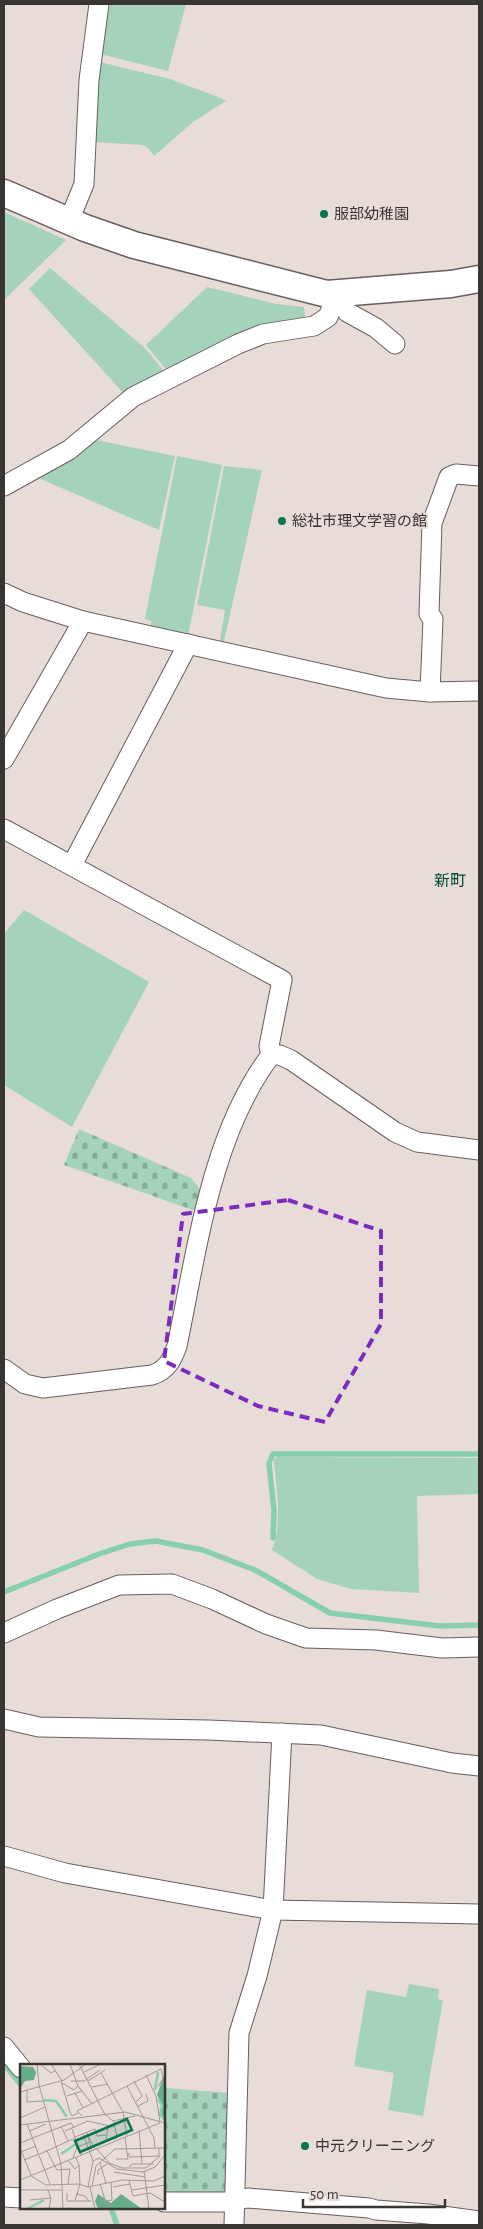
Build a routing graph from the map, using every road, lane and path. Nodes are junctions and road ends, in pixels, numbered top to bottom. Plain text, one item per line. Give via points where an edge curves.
1 (99, 4) edge
2 (4, 193) edge
3 (69, 221) junction
4 (479, 279) edge
5 (337, 294) junction
6 (395, 344) dead end
7 (479, 476) edge
8 (4, 486) edge
9 (4, 593) edge
10 (84, 620) junction
11 (188, 644) junction
12 (479, 691) edge
13 (430, 692) junction
14 (4, 759) edge
15 (4, 829) edge
16 (72, 865) junction
17 (271, 1055) junction
18 (479, 1150) edge
19 (4, 1369) edge
20 (4, 1633) edge
21 (479, 1647) edge
22 (4, 1719) edge
23 (282, 1733) junction
24 (479, 1766) edge
25 (4, 1856) edge
26 (274, 1910) junction
27 (479, 1914) edge
28 (4, 2048) edge
29 (20, 2067) edge
30 (4, 2197) edge
31 (20, 2198) edge
32 (234, 2200) junction
33 (165, 2202) edge
34 (479, 2221) edge
35 (234, 2225) edge

1 - 3 street via 89,80 84,184
2 - 3 street
3 - 5 street via 134,245
4 - 5 street
5 - 6 street via 347,312 376,328
5 - 8 street via 328,317 314,326 263,334 168,379 134,397 69,450
7 - 13 street via 456,474 449,477 432,524
9 - 10 street
10 - 11 street
10 - 14 street
11 - 13 street via 386,688
11 - 16 street
12 - 13 street
15 - 16 street
16 - 17 street via 282,980 269,1046
17 - 18 street via 291,1060 395,1132 417,1142
17 - 19 street via 242,1102 212,1178 177,1346 167,1367 152,1376 43,1388 25,1384
20 - 21 street via 119,1585 172,1584 306,1638 376,1640 442,1648
22 - 23 street via 39,1727
23 - 24 street via 321,1735
23 - 26 street
25 - 26 street via 65,1873
26 - 27 street
26 - 32 street via 239,2033
28 - 29 street
30 - 31 street
32 - 33 street
32 - 34 street via 248,2198 368,2208
32 - 35 street

